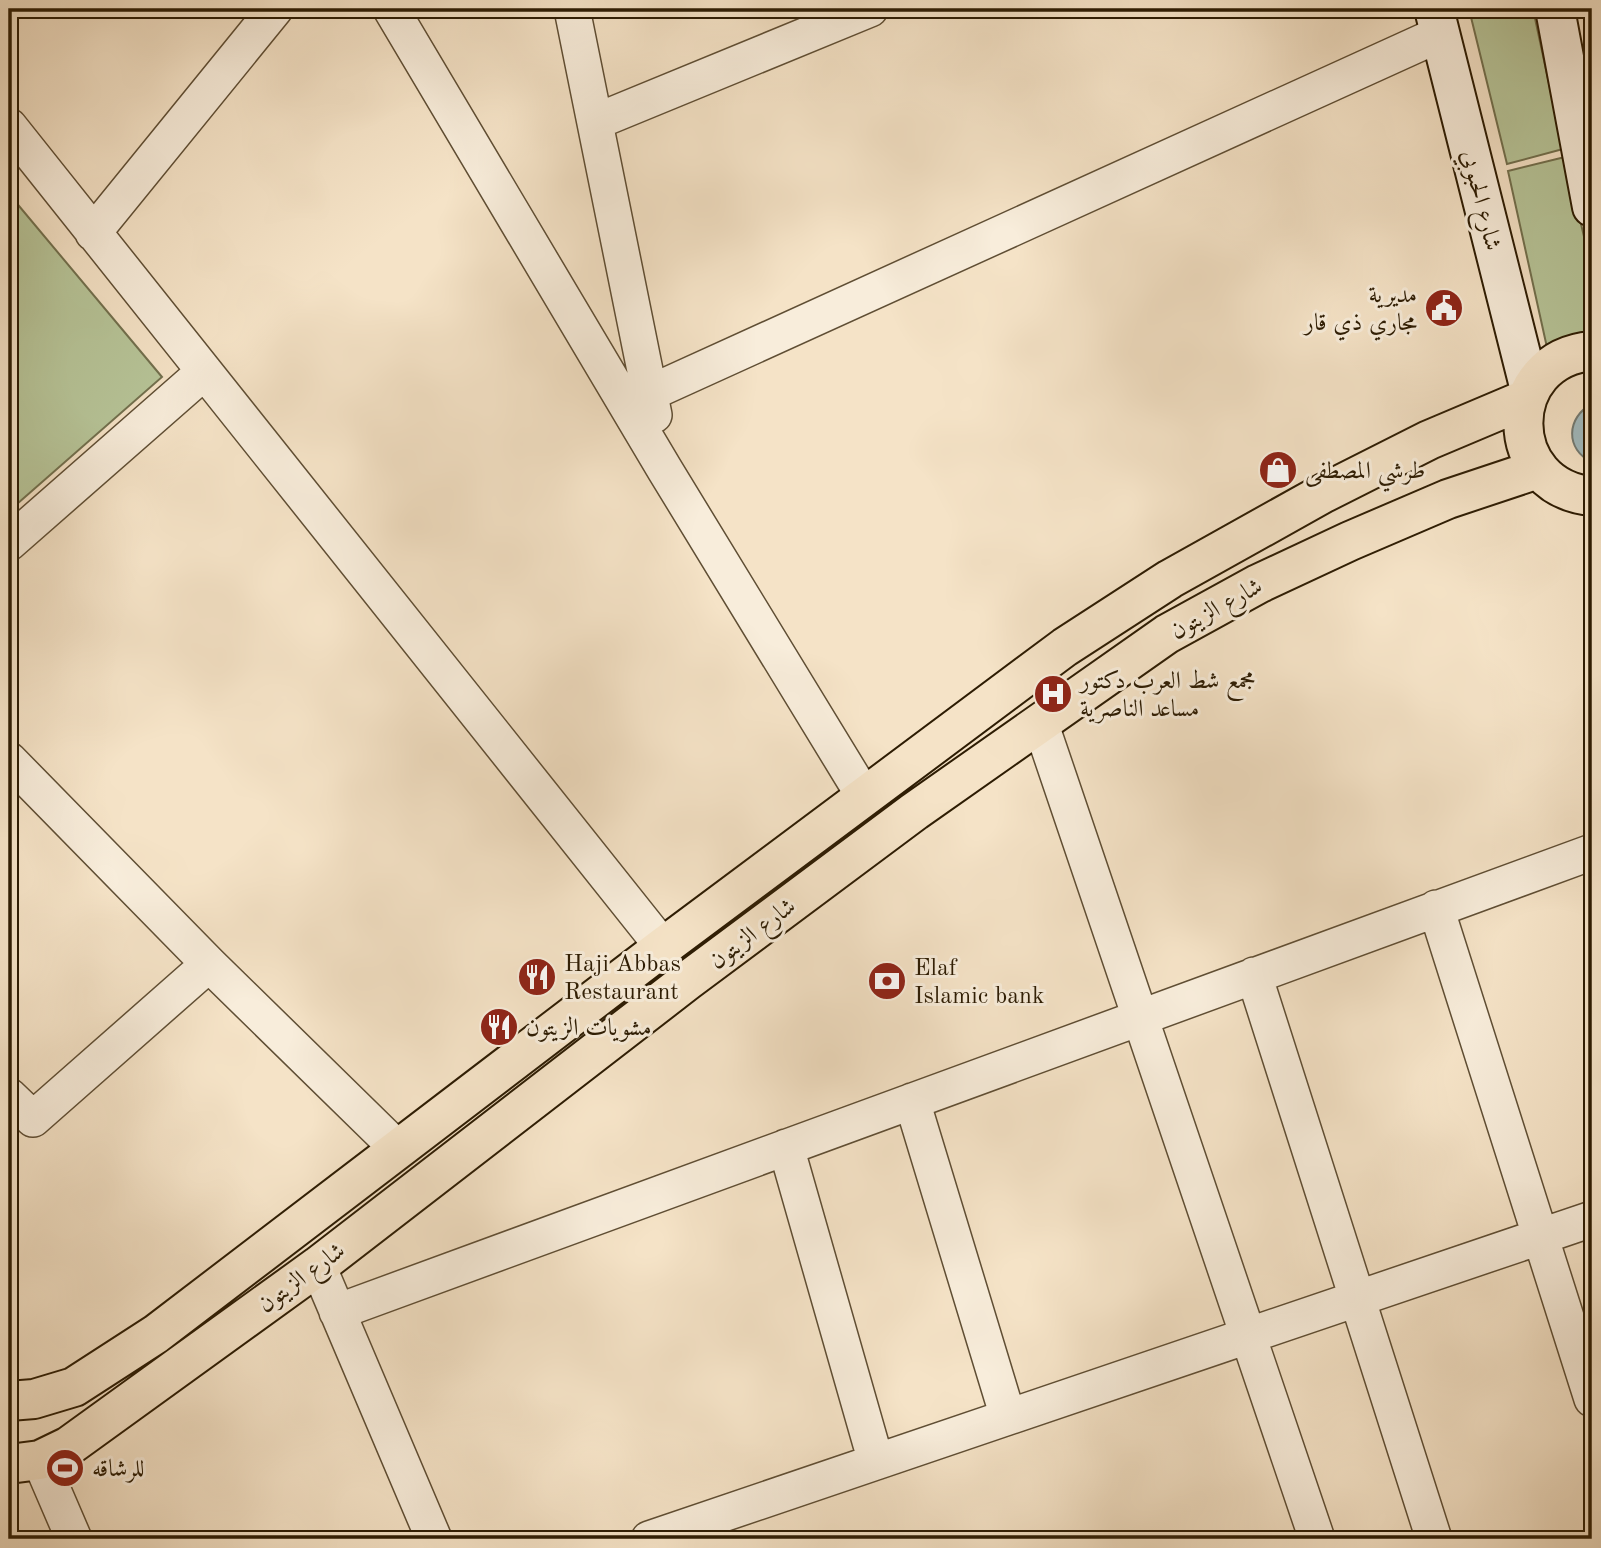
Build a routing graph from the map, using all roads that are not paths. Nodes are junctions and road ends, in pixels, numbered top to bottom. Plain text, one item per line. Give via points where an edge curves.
1 (275, 9) edge
2 (391, 9) edge
3 (572, 9) edge
4 (870, 9) edge
5 (1555, 9) edge
6 (1437, 21) edge
7 (595, 122) junction
8 (9, 126) edge
9 (1592, 207) edge
10 (93, 233) junction
11 (1592, 351) edge
12 (204, 372) junction
13 (650, 393) junction
14 (1528, 395) junction
15 (1538, 469) junction
16 (665, 470) junction
17 (1591, 500) edge
18 (9, 544) edge
19 (1040, 722) junction
20 (9, 760) edge
21 (864, 796) junction
22 (1592, 852) edge
23 (1436, 908) junction
24 (663, 947) junction
25 (209, 964) junction
26 (1254, 975) junction
27 (1140, 1017) junction
28 (9, 1096) edge
29 (912, 1101) junction
30 (786, 1147) junction
31 (398, 1149) junction
32 (1592, 1219) edge
33 (1541, 1236) junction
34 (318, 1266) junction
35 (1357, 1299) junction
36 (337, 1312) junction
37 (1248, 1336) junction
38 (1592, 1399) edge
39 (9, 1401) edge
40 (1008, 1417) junction
41 (24, 1462) edge
42 (876, 1462) junction
43 (74, 1539) edge
44 (434, 1539) edge
45 (649, 1539) edge
46 (1317, 1539) edge
47 (1434, 1539) edge

1 - 10 street
2 - 16 street
3 - 7 street
4 - 7 street
5 - 9 main road
6 - 13 street
6 - 14 main road, شارع الحبوبي
7 - 13 street
8 - 10 street
10 - 12 street
11 - 14 main road via 1559,360 1542,373
12 - 18 street
12 - 24 street
13 - 16 street
14 - 15 main road via 1522,423 1526,447
14 - 21 main road, شارع الزيتون via 1348,482 1170,579 1065,647
15 - 17 main road via 1553,483
15 - 19 main road, شارع الزيتون via 1448,499 1258,584 1167,634
16 - 21 street
19 - 27 street
19 - 34 main road, شارع الزيتون via 698,973
20 - 25 street
21 - 24 main road, شارع الزيتون
22 - 23 street
23 - 26 street
23 - 33 street
24 - 31 main road, شارع الزيتون
25 - 28 street via 33,1119
25 - 31 street
26 - 27 street
26 - 35 street
27 - 29 street
27 - 37 street
29 - 30 street
29 - 40 street
30 - 36 street
30 - 42 street
31 - 39 main road, شارع الزيتون via 156,1334 86,1380 34,1399
32 - 33 street
33 - 35 street
33 - 38 street
34 - 36 street
34 - 41 main road, شارع الزيتون via 69,1446
35 - 37 street
35 - 47 street
36 - 44 street
37 - 40 street
37 - 46 street
40 - 42 street
41 - 43 street
42 - 45 street

